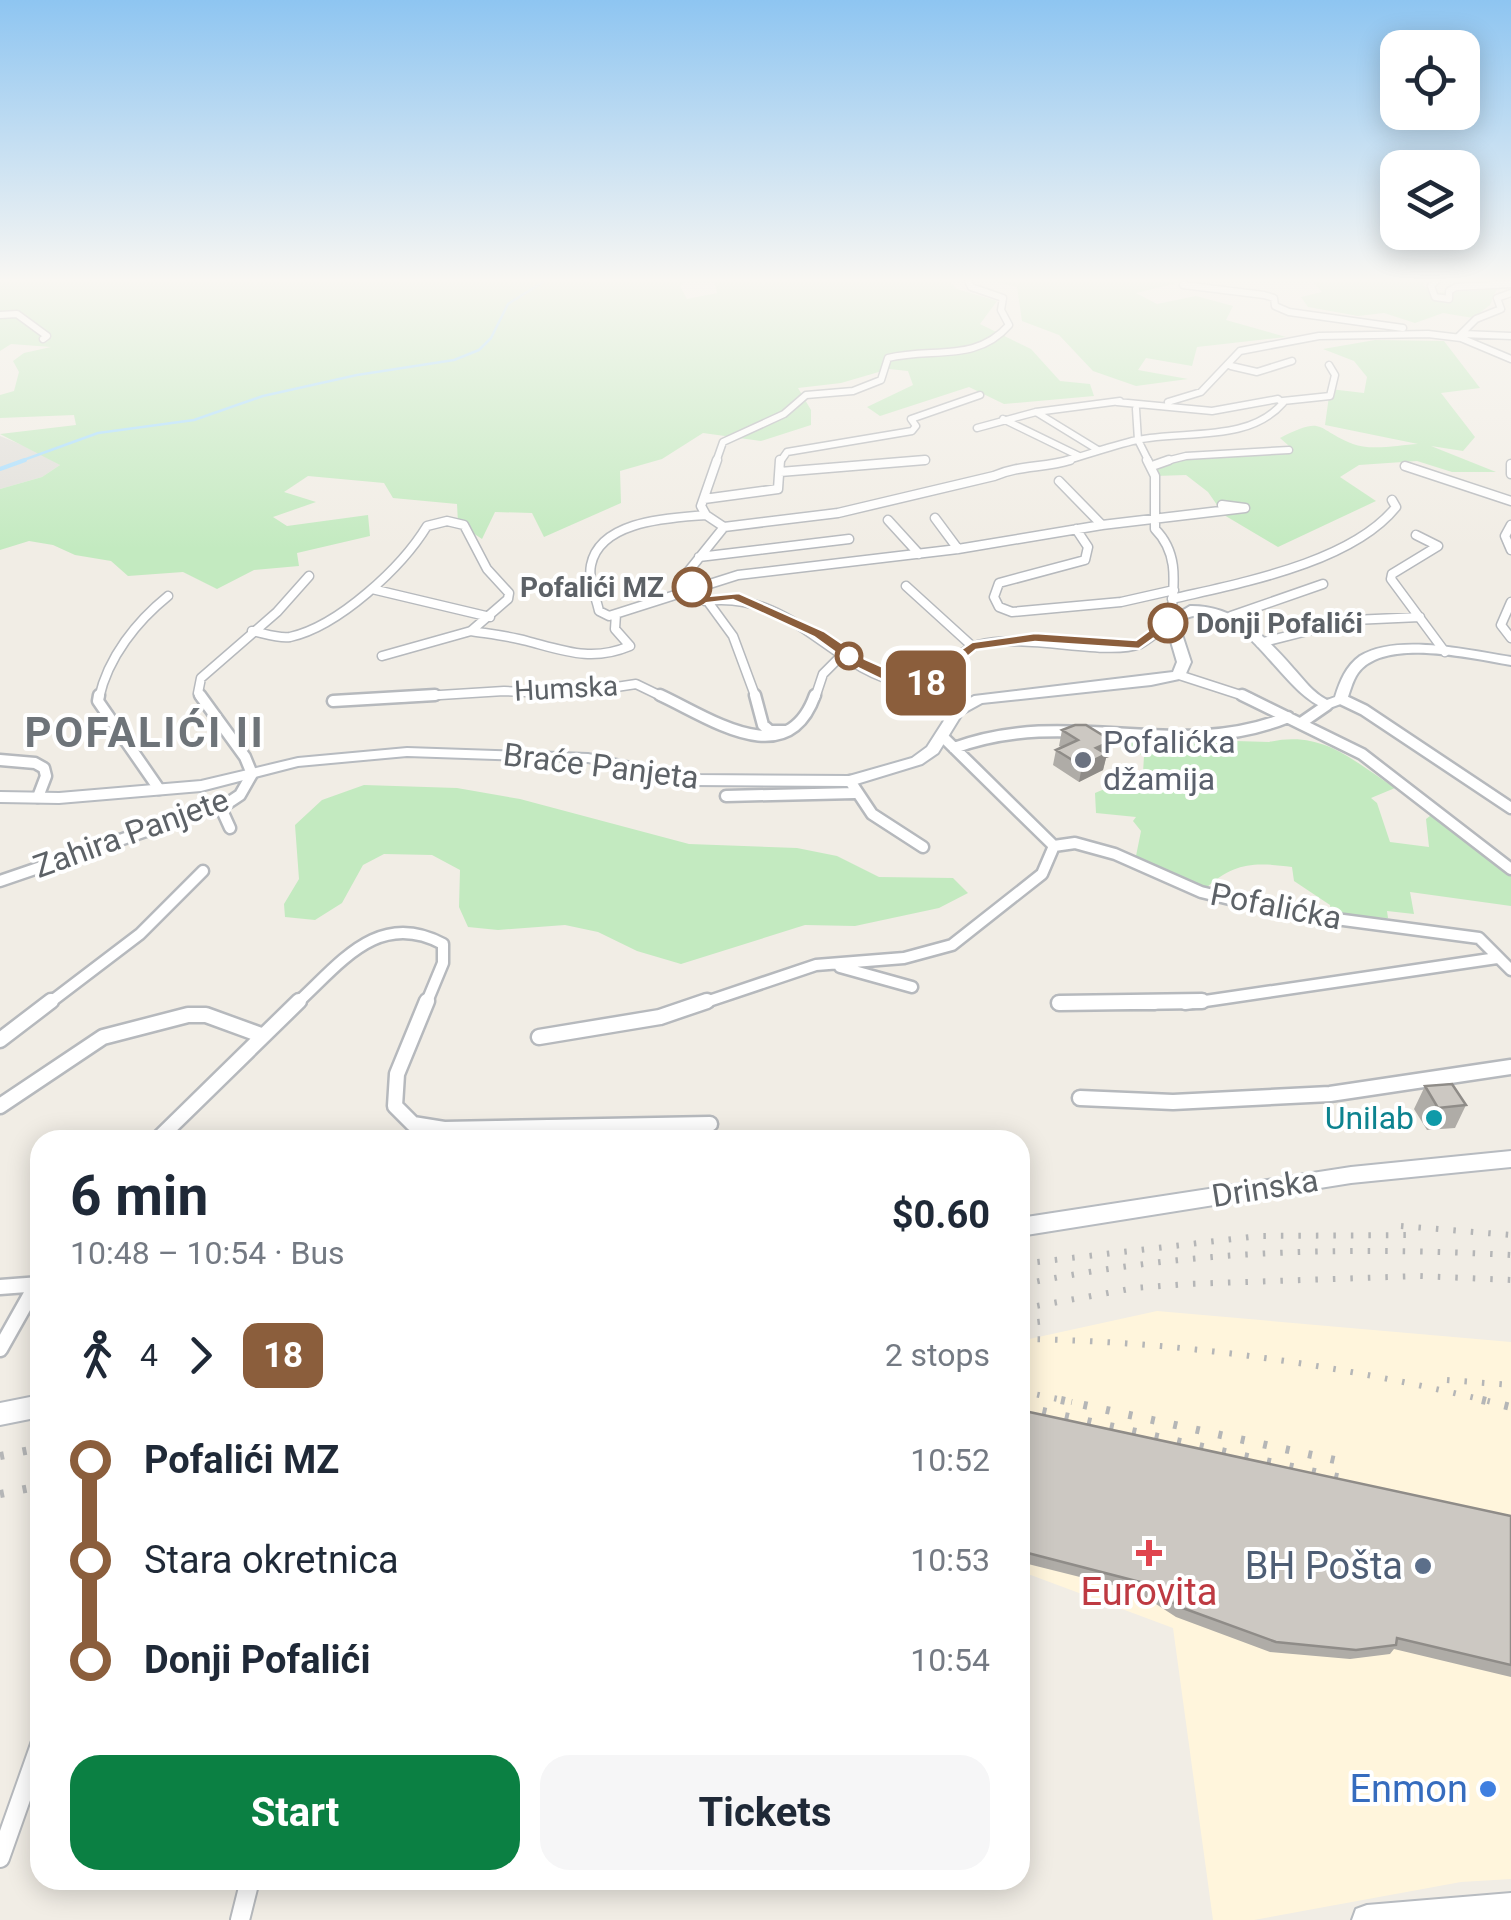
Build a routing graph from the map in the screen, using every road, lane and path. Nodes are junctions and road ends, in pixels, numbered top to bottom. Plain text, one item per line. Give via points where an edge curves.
1 (883, 370) edge
2 (1227, 370) edge
3 (1332, 370) edge
4 (980, 396) dead end
5 (1117, 402) junction
6 (1283, 402) junction
7 (1136, 409) dead end
8 (1036, 412) junction
9 (1003, 419) junction
10 (977, 428) dead end
11 (1138, 440) junction
12 (1098, 450) junction
13 (1289, 450) dead end
14 (1079, 456) junction
15 (924, 460) dead end
16 (1511, 464) edge
17 (1152, 466) junction
18 (1405, 466) dead end
19 (780, 472) junction
20 (1511, 474) edge
21 (1059, 481) dead end
22 (704, 498) junction
23 (1249, 498) dead end
24 (1392, 500) dead end
25 (1511, 501) edge
26 (1222, 505) junction
27 (706, 515) junction
28 (1154, 516) junction
29 (935, 518) dead end
30 (888, 520) dead end
31 (1102, 525) junction
32 (1511, 525) edge
33 (724, 527) junction
34 (1076, 529) junction
35 (1416, 536) dead end
36 (848, 539) dead end
37 (958, 549) junction
38 (1511, 550) edge
39 (919, 554) junction
40 (698, 557) junction
41 (309, 576) dead end
42 (1323, 584) dead end
43 (906, 586) dead end
44 (692, 587) junction
45 (372, 589) junction
46 (1173, 595) junction
47 (168, 596) dead end
48 (704, 601) junction
49 (1511, 602) edge
50 (616, 614) junction
51 (1231, 616) junction
52 (490, 617) junction
53 (1420, 617) junction
54 (1353, 620) dead end
55 (1172, 621) junction
56 (1315, 629) dead end
57 (252, 631) junction
58 (471, 631) junction
59 (1511, 638) edge
60 (1260, 644) junction
61 (972, 646) junction
62 (1446, 652) junction
63 (844, 653) junction
64 (382, 656) dead end
65 (1511, 661) edge
66 (1178, 674) junction
67 (333, 701) dead end
68 (1334, 702) junction
69 (1288, 717) junction
70 (1301, 723) junction
71 (786, 732) junction
72 (948, 742) junction
73 (0, 760) edge
74 (252, 774) junction
75 (853, 787) junction
76 (160, 789) junction
77 (726, 796) dead end
78 (0, 798) edge
79 (38, 798) junction
80 (220, 806) junction
81 (1511, 808) edge
82 (230, 828) dead end
83 (1054, 846) junction
84 (923, 847) dead end
85 (1511, 869) edge
86 (203, 870) dead end
87 (0, 881) edge
88 (1497, 958) junction
89 (831, 964) junction
90 (1511, 970) edge
91 (912, 986) dead end
92 (1059, 1003) dead end
93 (261, 1035) junction
94 (539, 1037) dead end
95 (0, 1040) edge
96 (1511, 1067) edge
97 (1080, 1098) dead end
98 (0, 1106) edge
99 (710, 1124) dead end
100 (167, 1130) edge
101 (1511, 1159) edge
102 (1030, 1225) edge
103 (30, 1283) edge
104 (0, 1287) edge
105 (30, 1298) edge
106 (0, 1350) edge
107 (30, 1408) edge
108 (0, 1414) edge
109 (30, 1774) edge
110 (0, 1858) edge
111 (248, 1890) edge
112 (1511, 1908) edge
113 (240, 1920) edge
114 (1367, 1920) edge

1 - 22 street via 881,380 806,396 784,414 723,442
2 - 5 street via 1190,399
3 - 6 street via 1330,396
4 - 19 street via 911,419 912,431 788,452
5 - 6 street via 1212,410 1266,398
5 - 8 street
6 - 11 street via 1251,428
7 - 11 street
8 - 9 street
8 - 12 street
9 - 10 street
9 - 14 street
11 - 12 street
11 - 17 street
12 - 14 street
13 - 17 street via 1183,454
14 - 33 street via 838,512
15 - 19 street
16 - 20 street
17 - 28 street
18 - 25 street
19 - 22 street via 772,492
21 - 31 street
22 - 27 street
23 - 26 street
24 - 46 street via 1396,507 1387,522 1304,564
26 - 28 street
26 - 28 street via 1245,508
27 - 33 street
27 - 50 street via 638,524 604,542 590,577 599,611
28 - 31 street
28 - 46 street via 1154,529 1171,550
29 - 37 street
30 - 39 street
31 - 34 street
32 - 38 street
33 - 40 street
34 - 37 street
34 - 46 street via 1088,547 1086,560 999,583 999,607 1012,612
35 - 53 street via 1438,546 1391,579
36 - 40 street
37 - 39 street
39 - 44 street via 738,575
40 - 44 street via 687,574
41 - 57 street
42 - 51 street
43 - 61 street
44 - 48 street
44 - 50 street
45 - 52 street
45 - 52 street via 408,557 427,526 458,522 490,576 509,594
45 - 57 street via 305,634 286,638
46 - 55 street
47 - 76 street via 128,636 98,701
48 - 63 street via 734,596 819,634
48 - 71 street via 747,664 764,725
49 - 59 street via 1501,625
50 - 58 street, Humska via 615,629 630,646 592,657
51 - 55 street via 1196,610
51 - 60 street
52 - 58 street
53 - 54 street
53 - 62 street
55 - 61 street via 1139,644 1035,638
55 - 66 street via 1184,662
56 - 60 street
57 - 74 street via 206,671 198,688
58 - 64 street
60 - 68 street via 1312,698
61 - 63 street via 926,684 915,685
62 - 65 street
62 - 68 street via 1416,649 1364,660
63 - 71 street via 823,674 809,713
66 - 69 street
66 - 72 street via 979,699 956,711
67 - 71 street, Humska via 570,694 636,684 748,736
68 - 70 street
68 - 81 street via 1364,710
69 - 70 street
69 - 72 street via 1198,736 1036,729
70 - 85 street via 1380,766
72 - 75 street
72 - 83 street
73 - 79 street via 44,768
74 - 75 street, Braće Panjeta via 328,759 477,752 588,758 694,780
74 - 76 street, Braće Panjeta
74 - 80 street, Zahira Panjete via 240,795
75 - 77 street
75 - 84 street via 872,814
76 - 79 street, Braće Panjeta
78 - 79 street, Braće Panjeta
80 - 82 street
80 - 87 street, Zahira Panjete
83 - 88 street, Pofalićka via 1075,843 1114,854 1201,892 1283,912 1479,938
83 - 89 street via 1042,874 952,946
86 - 95 street via 140,934
88 - 90 street, Pofalićka
88 - 92 street, Pofalićka via 1183,1004
89 - 91 street
89 - 94 street via 660,1017
93 - 98 street via 206,1015 103,1038
93 - 99 street via 359,947 379,933 403,929 444,944 443,963 397,1074 395,1106 413,1124
93 - 100 street
96 - 97 street via 1330,1094 1173,1102
101 - 102 street, Drinska via 1351,1175
103 - 104 street
105 - 106 street
107 - 108 street
109 - 110 street
111 - 113 street
112 - 114 street

